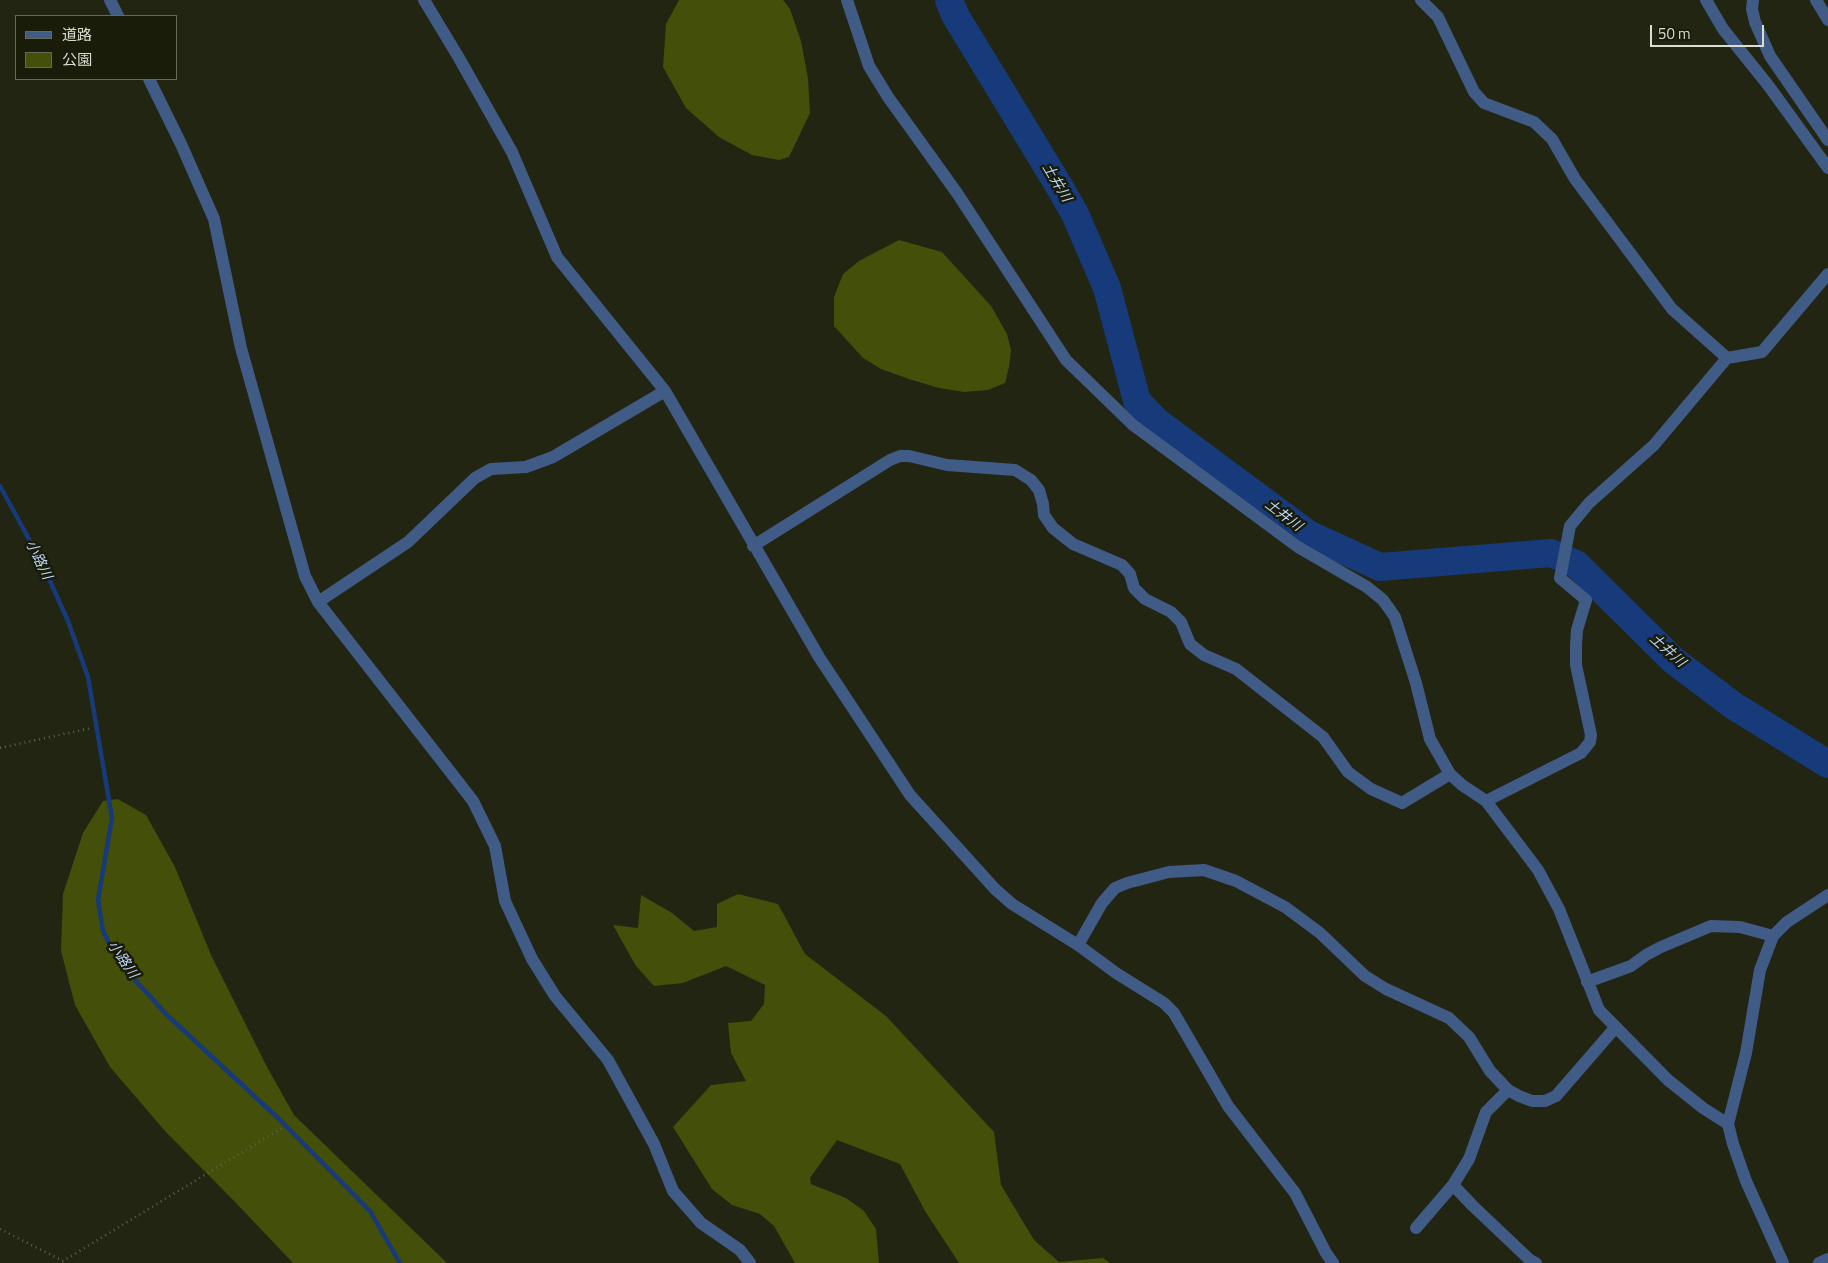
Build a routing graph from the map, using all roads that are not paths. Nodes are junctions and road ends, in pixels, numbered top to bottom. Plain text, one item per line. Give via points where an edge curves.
1 (110, 0) edge
2 (424, 0) edge
3 (847, 0) edge
4 (1421, 0) edge
5 (1706, 0) edge
6 (1753, 0) edge
7 (1816, 0) edge
8 (118, 15) edge
9 (1828, 20) edge
10 (149, 80) edge
11 (1828, 140) edge
12 (1828, 168) edge
13 (1828, 274) edge
14 (1727, 358) junction
15 (665, 391) junction
16 (753, 546) junction
17 (318, 602) junction
18 (1450, 774) junction
19 (1486, 801) junction
20 (1828, 896) edge
21 (1772, 936) junction
22 (1078, 945) junction
23 (1587, 982) junction
24 (1615, 1028) junction
25 (1508, 1090) junction
26 (1728, 1124) junction
27 (1453, 1185) junction
28 (1416, 1228) dead end
29 (1828, 1259) edge
30 (1531, 1262) edge
31 (750, 1263) edge
32 (1333, 1263) edge
33 (1783, 1263) edge
34 (1819, 1263) edge

1 - 8 street
2 - 15 street via 512,152 557,257
3 - 18 street via 869,66 1066,360 1133,426 1298,547 1383,600 1395,617 1430,739
4 - 14 street via 1438,17 1474,92 1484,103 1534,122 1552,139 1575,179 1672,309
5 - 12 street
6 - 11 street via 1754,22 1770,56
7 - 9 street
10 - 17 street via 214,219 242,348 305,576
13 - 14 street via 1762,352
14 - 19 street via 1654,446 1589,503 1570,526 1560,578 1586,600 1577,630 1576,665 1590,742 1581,753
15 - 16 street
15 - 17 street via 553,457 526,467 491,470 475,478 408,542
16 - 18 street via 900,456 947,465 1015,470 1031,480 1039,490 1044,515 1053,528 1073,544 1122,565 1130,574 1134,588 1145,599 1171,612 1181,622 1190,644 1204,655 1236,669 1323,737 1348,772 1371,789 1402,803
16 - 22 street via 819,657 910,795 995,889 1012,904
17 - 31 street via 473,801 495,846 505,901 532,959 555,996 608,1060 654,1144 673,1191 701,1223 740,1250
18 - 19 street
19 - 23 street via 1538,870 1559,909
20 - 21 street via 1787,922
21 - 23 street via 1740,927 1711,926 1653,951 1631,966
21 - 26 street via 1760,970 1746,1053
22 - 25 street via 1102,903 1115,888 1169,872 1204,870 1236,881 1285,907 1320,933 1365,976 1449,1018 1469,1037 1490,1071
22 - 32 street via 1174,1013 1228,1106 1295,1193
23 - 24 street via 1599,1010
24 - 25 street via 1556,1096 1545,1101 1532,1101
24 - 26 street via 1668,1080
25 - 27 street via 1486,1112 1470,1159
26 - 33 street via 1746,1181
27 - 28 street
27 - 30 street
29 - 34 street

